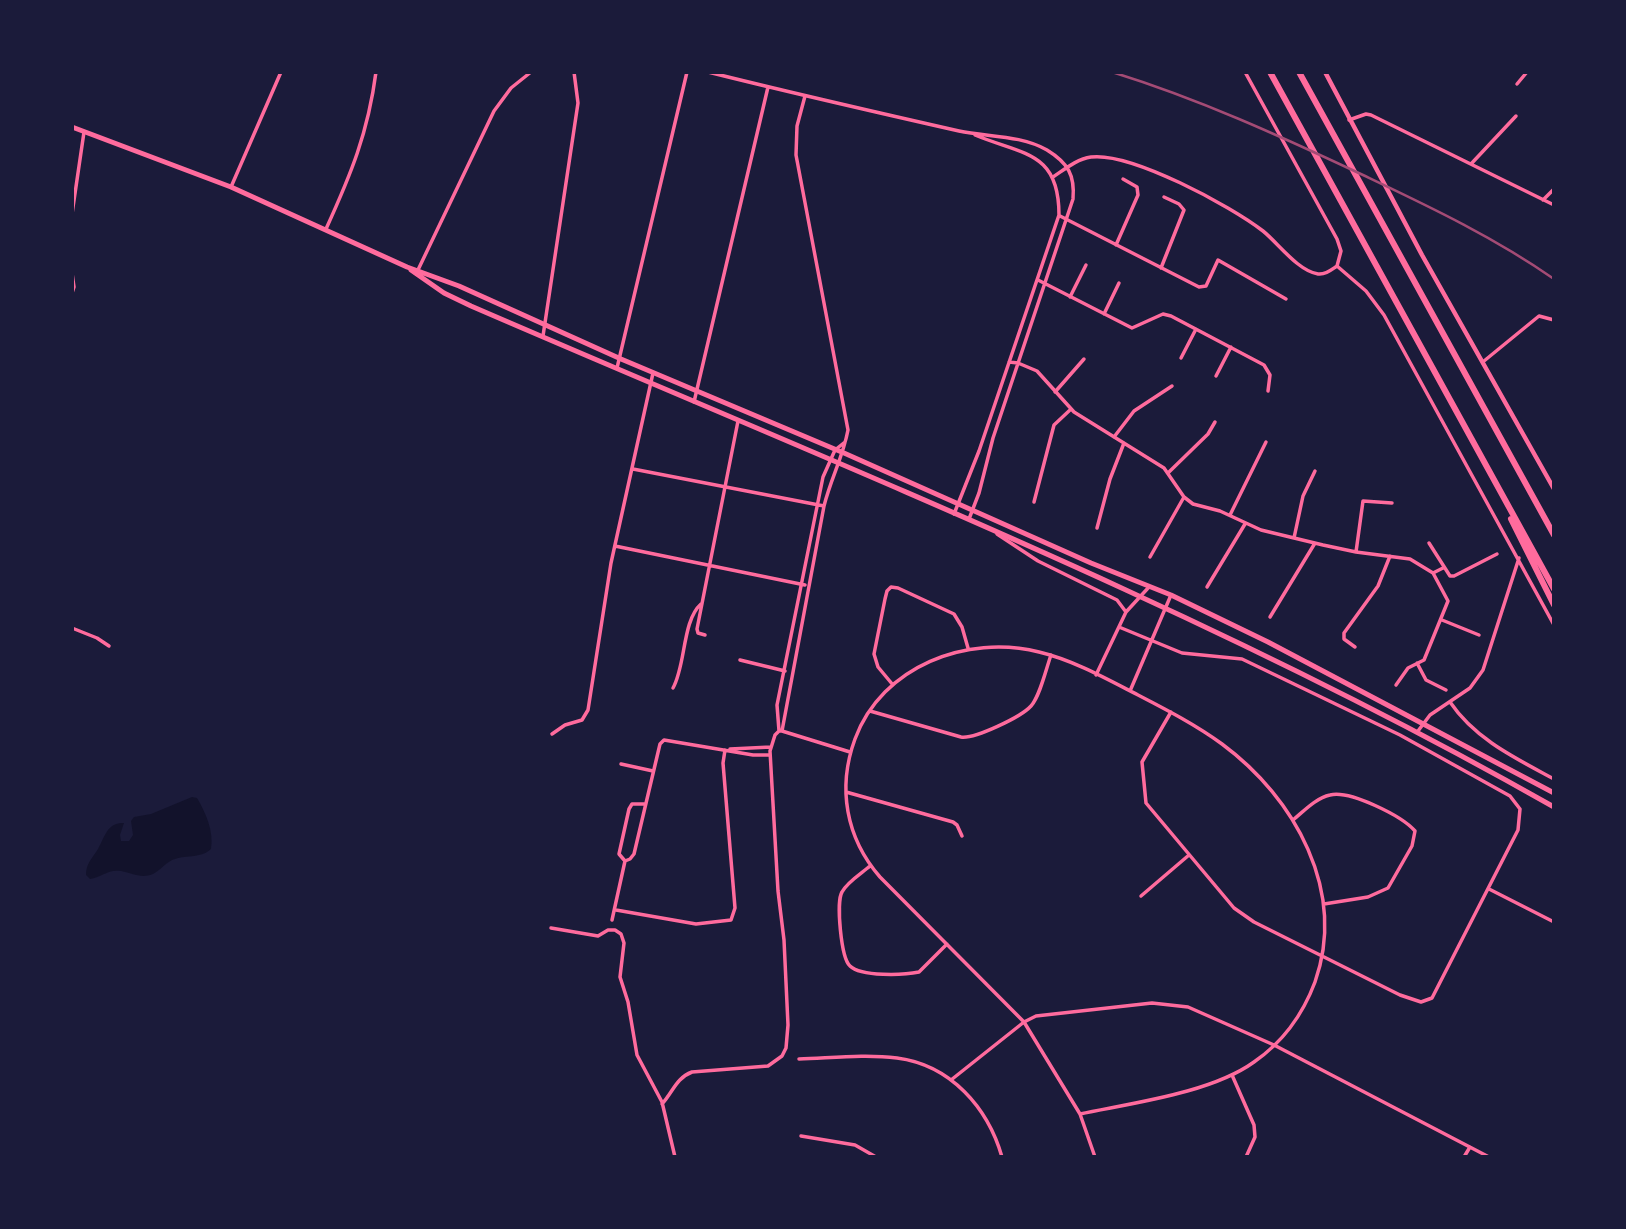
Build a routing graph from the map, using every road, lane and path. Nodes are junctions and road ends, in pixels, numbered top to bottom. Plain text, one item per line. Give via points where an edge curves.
1 (281, 72) edge
2 (376, 72) edge
3 (531, 72) edge
4 (574, 72) edge
5 (687, 72) edge
6 (708, 72) edge
7 (1245, 72) edge
8 (1270, 72) edge
9 (1299, 72) edge
10 (1325, 72) edge
11 (1527, 72) edge
12 (1517, 83) dead end
13 (768, 86) junction
14 (806, 96) junction
15 (1516, 116) dead end
16 (1349, 120) junction
17 (72, 127) edge
18 (84, 131) junction
19 (970, 133) junction
20 (1471, 164) junction
21 (1068, 166) junction
22 (1053, 177) junction
23 (1123, 179) dead end
24 (231, 187) junction
25 (1554, 188) edge
26 (1164, 197) dead end
27 (1543, 200) junction
28 (1554, 205) edge
29 (72, 214) edge
30 (1059, 215) junction
31 (1067, 218) junction
32 (326, 229) junction
33 (1116, 245) junction
34 (1086, 265) dead end
35 (1337, 266) junction
36 (1161, 268) junction
37 (417, 272) junction
38 (72, 273) edge
39 (1038, 280) junction
40 (1046, 283) junction
41 (1119, 283) dead end
42 (72, 293) edge
43 (1070, 297) junction
44 (1286, 299) dead end
45 (1104, 314) junction
46 (1554, 320) edge
47 (545, 326) junction
48 (1196, 329) junction
49 (543, 337) junction
50 (1231, 347) junction
51 (1181, 358) dead end
52 (621, 359) junction
53 (1084, 359) dead end
54 (1484, 361) junction
55 (1009, 362) junction
56 (1018, 363) junction
57 (617, 368) junction
58 (653, 373) junction
59 (1216, 376) dead end
60 (650, 383) junction
61 (1172, 386) dead end
62 (1268, 391) dead end
63 (697, 392) junction
64 (1055, 392) junction
65 (694, 402) junction
66 (1070, 410) junction
67 (738, 421) junction
68 (1215, 422) dead end
69 (1467, 430) junction
70 (1114, 438) junction
71 (845, 442) junction
72 (1266, 442) dead end
73 (1124, 443) junction
74 (835, 450) junction
75 (844, 453) junction
76 (830, 460) junction
77 (838, 464) junction
78 (632, 469) junction
79 (1315, 471) dead end
80 (1169, 472) junction
81 (725, 486) junction
82 (1554, 488) edge
83 (1184, 498) junction
84 (1034, 502) dead end
85 (958, 503) junction
86 (1392, 503) dead end
87 (818, 505) junction
88 (824, 506) junction
89 (973, 510) junction
90 (954, 514) junction
91 (1230, 515) junction
92 (968, 520) junction
93 (1245, 524) junction
94 (1097, 528) dead end
95 (995, 532) junction
96 (1554, 535) edge
97 (1294, 538) junction
98 (1315, 543) junction
99 (1429, 543) dead end
100 (615, 546) junction
101 (1356, 552) junction
102 (1497, 554) dead end
103 (1390, 556) junction
104 (1150, 557) dead end
105 (1519, 558) junction
106 (710, 566) junction
107 (1443, 568) junction
108 (1433, 573) junction
109 (803, 584) junction
110 (810, 586) junction
111 (1149, 587) junction
112 (1207, 587) dead end
113 (1554, 589) edge
114 (1171, 595) junction
115 (1142, 597) junction
116 (703, 603) junction
117 (1554, 605) edge
118 (1166, 607) junction
119 (1126, 612) junction
120 (1270, 617) dead end
121 (1442, 619) junction
122 (1554, 625) edge
123 (1119, 627) junction
124 (72, 628) edge
125 (705, 635) dead end
126 (1479, 635) dead end
127 (1152, 642) junction
128 (108, 646) dead end
129 (1355, 647) dead end
130 (968, 648) junction
131 (1051, 655) junction
132 (740, 660) dead end
133 (1417, 663) junction
134 (786, 665) junction
135 (794, 667) junction
136 (785, 671) junction
137 (1096, 675) junction
138 (893, 685) junction
139 (1396, 685) dead end
140 (673, 688) dead end
141 (1446, 690) dead end
142 (1130, 691) junction
143 (1450, 702) junction
144 (870, 711) junction
145 (1171, 712) junction
146 (1423, 723) junction
147 (780, 731) junction
148 (1418, 732) junction
149 (552, 734) dead end
150 (771, 747) junction
151 (725, 750) junction
152 (850, 752) junction
153 (771, 755) junction
154 (621, 764) dead end
155 (653, 771) junction
156 (1554, 779) edge
157 (846, 792) junction
158 (1554, 793) edge
159 (644, 804) junction
160 (1554, 807) edge
161 (1293, 820) junction
162 (962, 836) dead end
163 (1189, 855) junction
164 (625, 861) junction
165 (870, 866) junction
166 (1489, 889) junction
167 (1142, 895) dead end
168 (1324, 904) junction
169 (615, 909) junction
170 (612, 920) dead end
171 (1554, 922) edge
172 (551, 928) dead end
173 (947, 944) junction
174 (1322, 957) junction
175 (1024, 1022) junction
176 (1274, 1045) junction
177 (799, 1059) dead end
178 (1231, 1074) junction
179 (951, 1080) junction
180 (662, 1104) junction
181 (1080, 1114) junction
182 (802, 1136) dead end
183 (1470, 1147) junction
184 (675, 1157) edge
185 (876, 1157) edge
186 (1002, 1157) edge
187 (1095, 1157) edge
188 (1246, 1157) edge
189 (1464, 1157) edge
190 (1489, 1157) edge

1 - 24 street
2 - 32 street via 362,143
3 - 37 street via 494,111
4 - 47 street via 578,103
5 - 52 street
6 - 13 street
7 - 35 street via 1337,239 1341,251
8 - 69 highway
9 - 96 highway
10 - 16 street
11 - 12 street
13 - 14 street
13 - 63 street
14 - 19 street
14 - 71 street via 797,126 796,155 847,412
15 - 20 street
16 - 20 street via 1371,115
16 - 54 street
17 - 18 main road
18 - 24 main road
18 - 29 street
19 - 21 street via 1040,146
19 - 22 street via 1025,152
20 - 27 street
21 - 22 street
21 - 31 street via 1073,192
21 - 35 street via 1092,157 1137,166 1219,201 1307,270 1324,274
22 - 30 street
23 - 33 street via 1137,187 1138,195
24 - 32 main road
25 - 27 street
26 - 36 street via 1184,210
27 - 28 street
30 - 31 street
30 - 39 street
31 - 33 street
31 - 40 street
32 - 37 main road
33 - 36 street
34 - 43 street
35 - 105 street via 1366,291 1384,315
36 - 44 street via 1204,287 1218,260
37 - 47 main road
37 - 49 main road via 443,293
38 - 42 street
39 - 40 street
39 - 55 street
40 - 43 street
40 - 56 street
41 - 45 street
43 - 45 street
45 - 48 street via 1132,328 1163,314
46 - 54 street via 1536,318
47 - 49 street
47 - 52 main road
48 - 50 street
48 - 51 street
49 - 57 main road
50 - 59 street
50 - 62 street via 1267,368
52 - 57 street
52 - 58 main road
53 - 64 street
54 - 82 street
55 - 56 street
55 - 85 street
56 - 64 street via 1037,372
56 - 89 street
57 - 60 main road
58 - 60 street
58 - 63 main road
60 - 65 main road
60 - 78 street
61 - 70 street via 1134,411
63 - 65 street
63 - 74 main road
64 - 66 street
65 - 67 main road
66 - 70 street
66 - 84 street via 1054,425
67 - 76 main road
67 - 81 street
68 - 80 street
69 - 113 highway
69 - 117 highway
70 - 73 street
71 - 74 street
71 - 75 street
72 - 91 street
73 - 80 street
73 - 94 street
74 - 75 main road
74 - 76 street
75 - 77 street
75 - 85 main road
76 - 77 main road
76 - 87 street
77 - 88 street
77 - 90 main road
78 - 81 street
78 - 100 street
79 - 97 street via 1303,496
80 - 83 street
81 - 87 street
81 - 106 street
83 - 91 street
83 - 104 street
85 - 89 main road
85 - 90 street
86 - 101 street via 1363,501
87 - 88 street
87 - 109 street
88 - 110 street
89 - 92 street
89 - 111 main road
90 - 92 main road
91 - 93 street
92 - 95 main road
93 - 97 street
93 - 112 street
95 - 115 main road
95 - 119 street via 1038,561 1117,600
97 - 98 street
98 - 101 street
98 - 120 street
99 - 107 street
100 - 106 street
100 - 149 street via 588,710 582,720
101 - 103 street
102 - 107 street via 1454,576 1448,576
103 - 108 street via 1410,559
103 - 129 street via 1378,586 1344,633 1344,639
105 - 122 street
105 - 143 street via 1483,670 1470,688
106 - 109 street
106 - 116 street
107 - 108 street
108 - 121 street via 1447,598
109 - 110 street
109 - 134 street
110 - 135 street
111 - 114 main road
111 - 115 street
114 - 118 street
114 - 146 main road
115 - 118 main road
115 - 119 street
116 - 125 street via 696,631
116 - 140 street via 692,614
118 - 127 street
118 - 148 main road
119 - 123 street
121 - 126 street
121 - 133 street via 1424,660
123 - 127 street
123 - 137 street
124 - 128 street
127 - 142 street
127 - 166 street via 1182,653 1242,659 1510,796 1520,809 1518,830
130 - 131 street
130 - 138 street via 926,663
130 - 138 street via 954,614 891,587 874,654
131 - 137 street
131 - 144 street via 1031,706 972,737
132 - 136 street
133 - 139 street via 1404,671
133 - 141 street via 1426,680
134 - 135 street
134 - 136 street
135 - 147 street
136 - 147 street via 776,711
137 - 142 street
138 - 144 street
142 - 145 street
143 - 146 street
143 - 156 street via 1479,734
144 - 152 street
145 - 161 street via 1223,745
145 - 163 street via 1142,762 1144,796 1148,808
146 - 148 street
146 - 158 main road
147 - 150 street
147 - 152 street
148 - 160 main road
150 - 151 street
150 - 153 street
151 - 153 street
151 - 155 street via 664,740
151 - 169 street via 734,915 726,922 696,924
152 - 157 street
153 - 180 street via 786,1048 768,1066 684,1075
154 - 155 street
155 - 159 street
157 - 162 street via 953,822
157 - 165 street via 849,824
159 - 164 street via 634,854
159 - 164 street via 632,804 629,809 619,855
161 - 168 street via 1315,866
161 - 168 street via 1326,795 1341,793 1380,809 1415,831 1412,846 1388,888 1368,897
163 - 167 street
163 - 174 street via 1238,912
164 - 169 street
165 - 173 street
165 - 173 street via 841,896 843,953 849,966 871,973 919,972
166 - 171 street
166 - 174 street via 1432,998 1424,1002
168 - 174 street
169 - 170 street
172 - 180 street via 596,936 615,930 621,934 625,948 620,977 637,1055
173 - 175 street
174 - 176 street via 1302,1011
175 - 176 street via 1040,1015 1174,1003
175 - 179 street
175 - 181 street
176 - 178 street via 1254,1063
176 - 183 street
177 - 179 street via 897,1058
178 - 181 street via 1196,1087
178 - 188 street via 1254,1125 1255,1136
179 - 186 street via 985,1115
180 - 184 street
181 - 187 street
182 - 185 street via 855,1145
183 - 189 street
183 - 190 street

